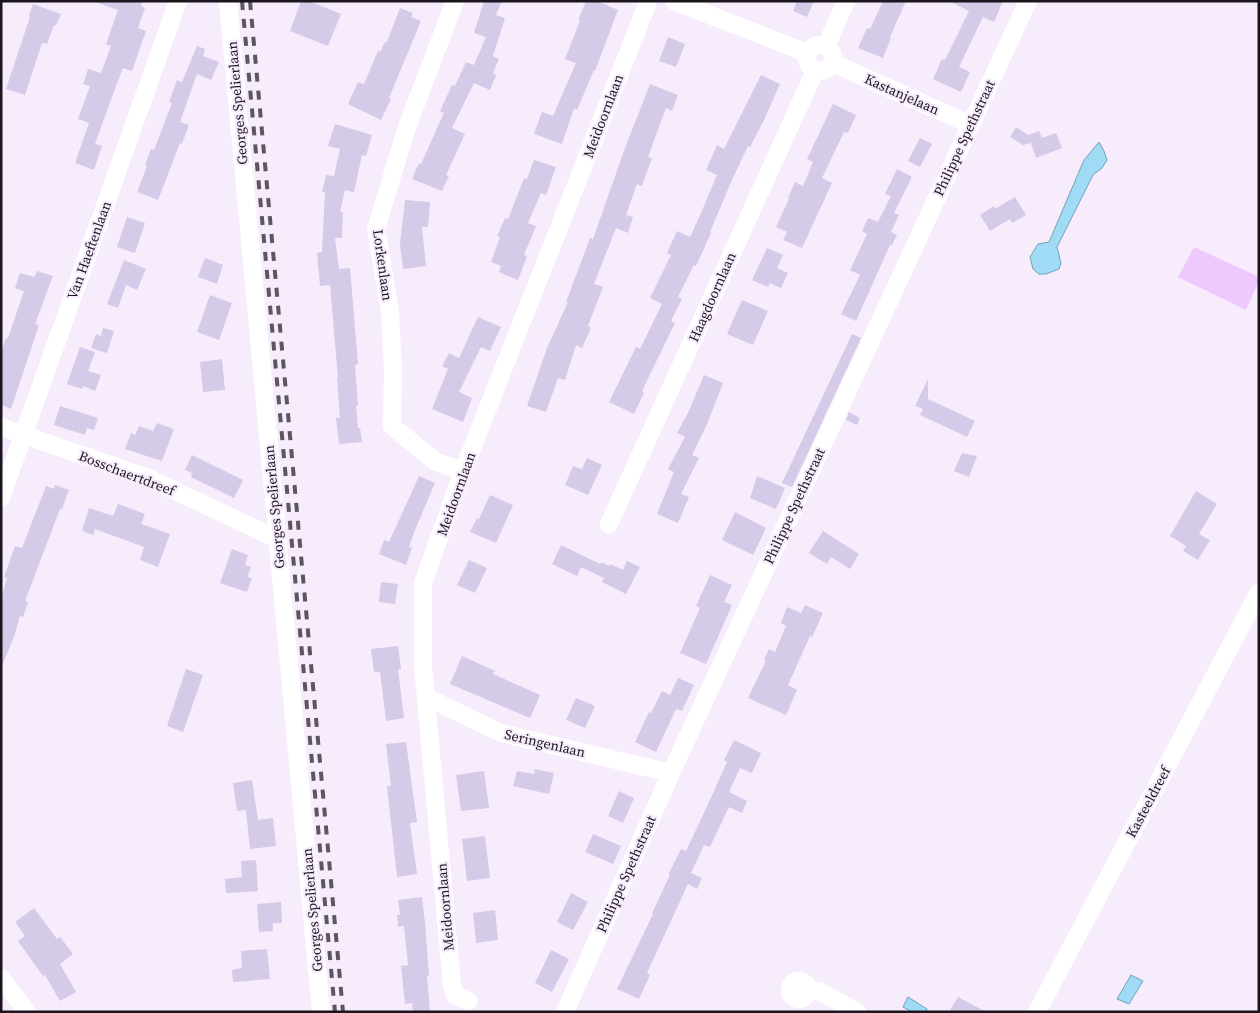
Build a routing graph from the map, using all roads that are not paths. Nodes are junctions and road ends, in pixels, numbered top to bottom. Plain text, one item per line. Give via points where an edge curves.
1 (178, 1) edge
2 (228, 1) edge
3 (455, 1) edge
4 (674, 1) edge
5 (846, 1) edge
6 (1028, 1) edge
7 (650, 2) edge
8 (826, 46) junction
9 (807, 53) junction
10 (833, 63) junction
11 (814, 71) junction
12 (971, 124) junction
13 (1, 427) edge
14 (23, 435) junction
15 (463, 471) junction
16 (1, 498) edge
17 (609, 524) dead end
18 (277, 539) junction
19 (1259, 592) edge
20 (426, 697) junction
21 (671, 773) junction
22 (1, 978) edge
23 (808, 990) dead end
24 (469, 1001) dead end
25 (27, 1012) edge
26 (321, 1012) edge
27 (565, 1012) edge
28 (858, 1012) edge
29 (1037, 1012) edge

1 - 14 street, Van Haeftenlaan
2 - 18 street, Georges Spelierlaan
3 - 15 street, Lorkenlaan via 407,127 376,229 390,311 392,426 436,462
4 - 9 street
5 - 8 street
6 - 12 street, Philippe Spethstraat
7 - 15 street, Meidoornlaan
8 - 9 street via 814,46
8 - 10 street via 833,52
9 - 11 street via 807,63
10 - 11 street via 824,71
10 - 12 street, Kastanjelaan
11 - 17 street, Haagdoornlaan
12 - 21 street, Philippe Spethstraat
13 - 14 street, Bosschaertdreef
14 - 16 street, Van Haeftenlaan
14 - 18 street, Bosschaertdreef via 148,478
15 - 20 street, Meidoornlaan via 423,583
18 - 26 street, Georges Spelierlaan
19 - 29 street, Kasteeldreef
20 - 21 street, Seringenlaan via 501,733
20 - 24 street, Meidoornlaan via 452,985 455,995
21 - 27 street, Philippe Spethstraat
22 - 25 street
23 - 28 street via 819,991

